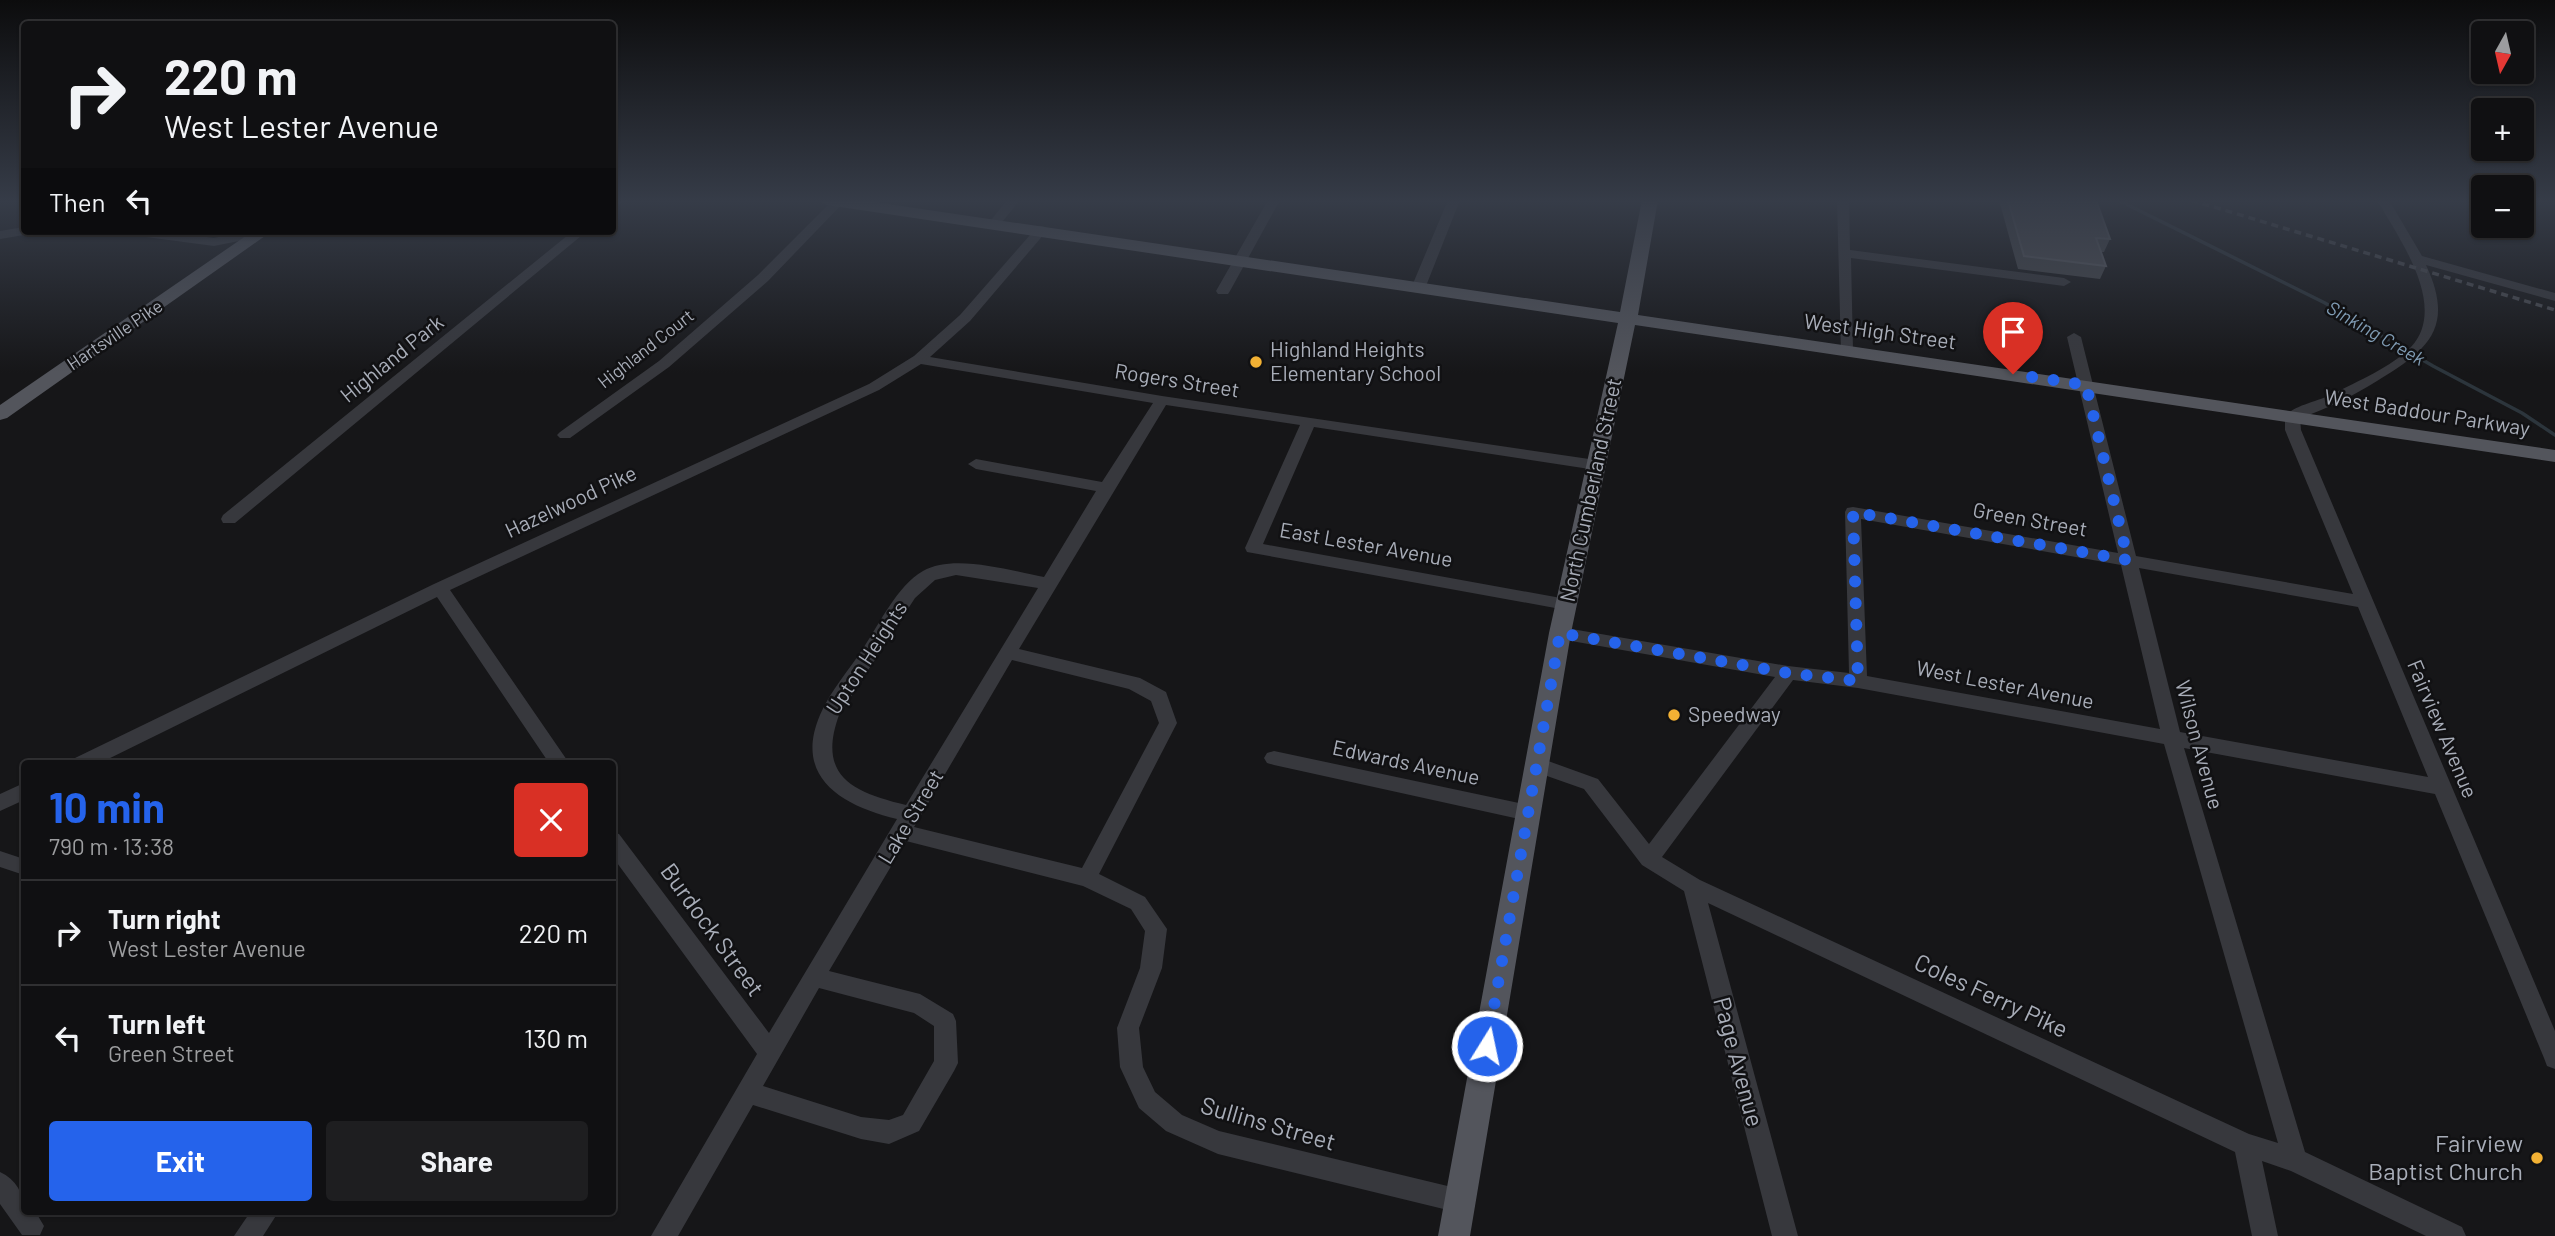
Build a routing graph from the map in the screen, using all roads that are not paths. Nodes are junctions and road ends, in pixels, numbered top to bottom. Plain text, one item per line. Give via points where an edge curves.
1 (226, 258) edge
2 (548, 258) edge
3 (781, 258) edge
4 (1017, 258) edge
5 (1225, 258) edge
6 (1431, 258) edge
7 (1639, 258) edge
8 (1844, 258) edge
9 (1880, 258) edge
10 (2416, 259) joint
11 (1240, 260) junction
12 (2064, 282) dead end
13 (1419, 286) junction
14 (1223, 291) dead end
15 (2555, 298) edge
16 (1628, 318) junction
17 (2074, 337) dead end
18 (1846, 350) junction
19 (919, 359) junction
20 (2086, 385) junction
21 (1162, 400) junction
22 (0, 414) edge
23 (2292, 416) junction
24 (1308, 421) junction
25 (565, 435) dead end
26 (2555, 456) edge
27 (976, 464) dead end
28 (1596, 465) junction
29 (1107, 488) junction
30 (229, 519) dead end
31 (2128, 560) junction
32 (1049, 584) junction
33 (440, 588) junction
34 (2365, 602) junction
35 (1566, 604) junction
36 (1560, 633) junction
37 (1009, 653) junction
38 (1788, 673) junction
39 (1858, 681) junction
40 (2172, 739) junction
41 (1274, 758) dead end
42 (88, 760) edge
43 (557, 760) edge
44 (1537, 765) junction
45 (2441, 786) junction
46 (21, 792) edge
47 (0, 803) edge
48 (1528, 813) junction
49 (907, 824) junction
50 (616, 844) edge
51 (0, 859) edge
52 (1649, 859) junction
53 (21, 866) edge
54 (1087, 878) junction
55 (1693, 886) junction
56 (814, 977) junction
57 (770, 1053) junction
58 (2555, 1058) edge
59 (746, 1092) junction
60 (2246, 1145) junction
61 (2295, 1160) junction
62 (0, 1184) edge
63 (1460, 1201) junction
64 (21, 1212) edge
65 (23, 1215) edge
66 (264, 1215) edge
67 (31, 1226) dead end
68 (247, 1236) edge
69 (664, 1236) edge
70 (1454, 1236) edge
71 (1785, 1236) edge
72 (2265, 1236) edge
73 (2454, 1236) edge

1 - 22 main road, Hartsville Pike
2 - 30 street, Highland Park
3 - 25 street, Highland Court via 664,363
4 - 19 street, Hazelwood Pike via 965,318
5 - 11 main road, West High Street
6 - 13 street
7 - 16 main road, North Cumberland Street
8 - 18 street
9 - 12 street
10 - 15 street
10 - 23 street via 2430,306 2418,347 2317,408
11 - 13 main road, West High Street
11 - 14 street
13 - 16 main road, West High Street
16 - 18 main road, West High Street
16 - 28 main road, North Cumberland Street
17 - 20 street, Wilson Avenue
18 - 20 main road, West High Street
19 - 21 street, Rogers Street
19 - 33 street, Hazelwood Pike via 874,387
20 - 23 main road, West High Street
20 - 31 street, Wilson Avenue
21 - 24 street, Rogers Street
21 - 29 street, Lake Street
23 - 26 main road, West Baddour Parkway
23 - 34 street, Fairview Avenue via 2293,430
24 - 28 street, Rogers Street
24 - 35 street, East Lester Avenue via 1253,548
27 - 29 street
28 - 35 main road, North Cumberland Street
29 - 32 street, Lake Street
31 - 34 street, Green Street
31 - 39 street, Green Street via 1853,512
31 - 40 street, Wilson Avenue
32 - 37 street, Lake Street
32 - 49 street, Upton Heights via 975,570 929,575 909,594 830,713 818,748 829,774 857,799
33 - 42 street, Hazelwood Pike
33 - 43 street
34 - 45 street, Fairview Avenue
35 - 36 main road, North Cumberland Street
36 - 38 street, West Lester Avenue
36 - 44 main road, North Cumberland Street
37 - 49 street, Lake Street
37 - 54 street via 1135,683 1159,697 1168,723
38 - 39 street, West Lester Avenue
38 - 52 street
39 - 40 street, West Lester Avenue
40 - 45 street, West Lester Avenue
40 - 61 street, Wilson Avenue
41 - 48 street, Edwards Avenue
44 - 48 main road, North Cumberland Street
44 - 52 street, Coles Ferry Pike via 1591,784
45 - 58 street, Fairview Avenue
46 - 47 street
48 - 63 main road, North Cumberland Street
49 - 54 street, Sullins Street
49 - 56 street, Lake Street
50 - 57 street, Burdock Street
51 - 53 street
52 - 55 street, Coles Ferry Pike
54 - 63 street, Sullins Street via 1138,903 1156,929 1151,968 1128,1028 1132,1067 1147,1100 1174,1123 1218,1142
55 - 60 street, Coles Ferry Pike
55 - 71 street, Page Avenue
56 - 57 street, Lake Street
56 - 59 street via 920,1004 945,1021 946,1063 911,1123 889,1132 861,1128
57 - 59 street, Lake Street
59 - 69 street, Lake Street
60 - 61 street, Coles Ferry Pike
60 - 72 street
61 - 73 street, Coles Ferry Pike
62 - 64 street
63 - 70 main road, North Cumberland Street
65 - 67 street
66 - 68 street

